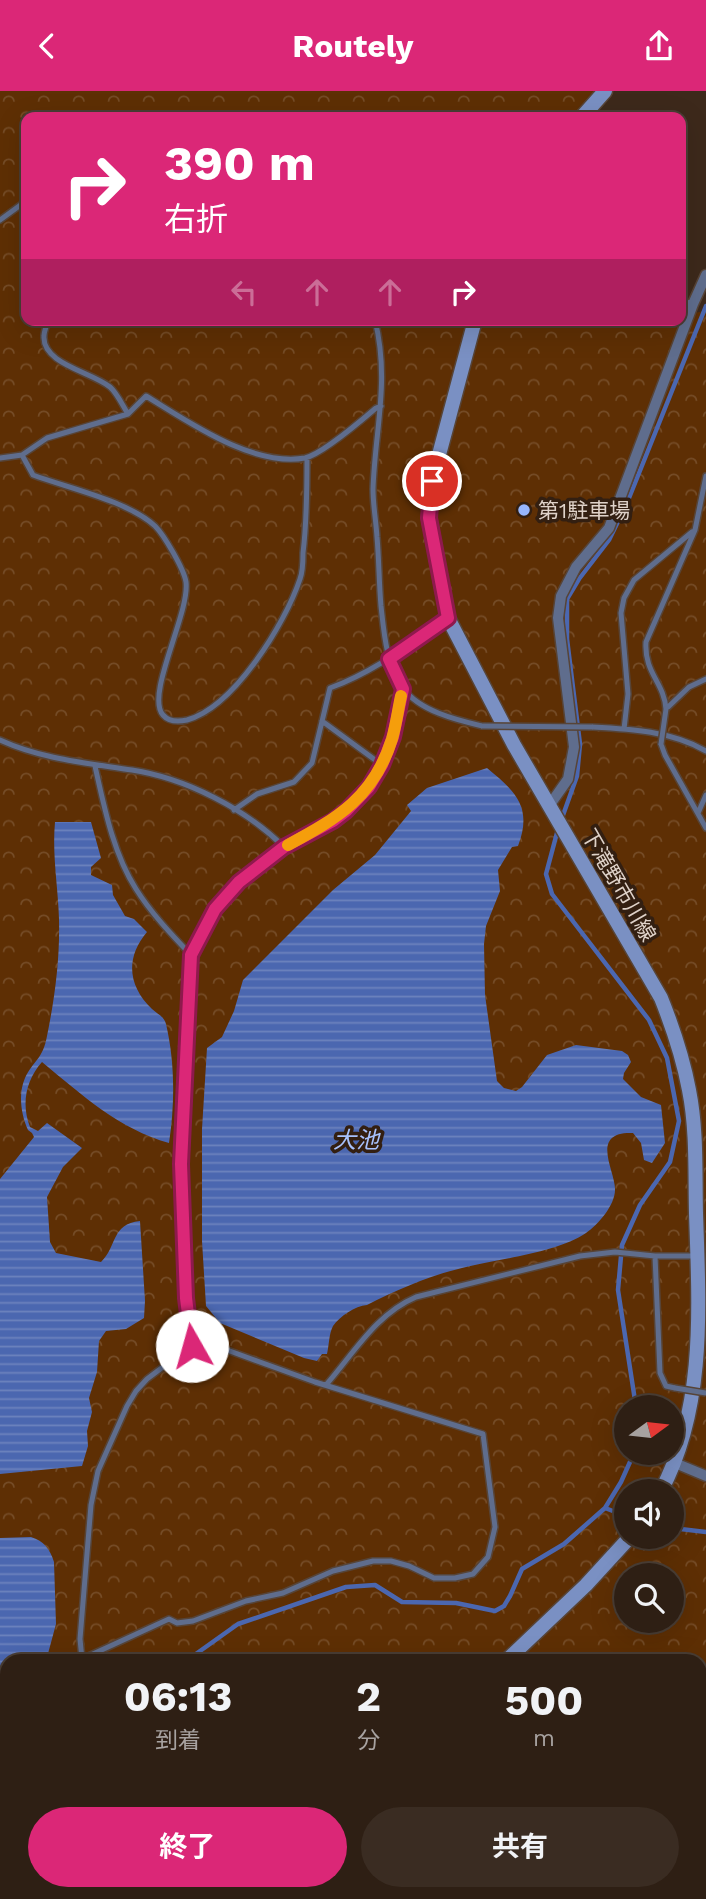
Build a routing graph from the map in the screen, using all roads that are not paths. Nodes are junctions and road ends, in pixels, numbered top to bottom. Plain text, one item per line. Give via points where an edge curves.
1 (605, 91) edge
2 (586, 112) edge
3 (21, 207) edge
4 (0, 220) edge
5 (706, 275) edge
6 (693, 304) junction
7 (686, 306) edge
8 (686, 323) edge
9 (47, 326) edge
10 (376, 326) edge
11 (473, 326) edge
12 (685, 326) edge
13 (382, 406) junction
14 (128, 414) junction
15 (22, 455) junction
16 (0, 458) edge
17 (307, 458) junction
18 (706, 476) edge
19 (695, 530) junction
20 (448, 618) junction
21 (389, 659) junction
22 (706, 680) edge
23 (403, 689) junction
24 (666, 709) junction
25 (322, 721) junction
26 (624, 729) junction
27 (0, 740) edge
28 (706, 751) edge
29 (382, 765) junction
30 (95, 766) junction
31 (706, 795) edge
32 (549, 806) junction
33 (234, 810) junction
34 (698, 813) junction
35 (706, 828) edge
36 (284, 847) junction
37 (191, 955) junction
38 (655, 1256) junction
39 (697, 1256) junction
40 (192, 1346) junction
41 (326, 1385) junction
42 (706, 1393) edge
43 (684, 1430) edge
44 (680, 1465) edge
45 (706, 1476) edge
46 (619, 1549) edge
47 (82, 1654) edge
48 (96, 1654) edge
49 (513, 1654) edge

1 - 2 main road
3 - 4 lane
5 - 6 street
6 - 7 street
6 - 8 street
9 - 14 lane via 47,351 111,388
10 - 13 lane via 383,359
11 - 20 main road, 下滝野市川線 via 432,481 429,518
12 - 32 street via 609,528 576,567 561,596 558,618 574,747 568,779
13 - 17 lane
13 - 21 lane via 373,492
14 - 15 lane via 47,438
14 - 17 lane via 146,396 225,443 275,458
15 - 16 lane
15 - 17 lane via 33,475 104,499 155,527 176,559 186,582 157,703 161,714 171,721 199,717 211,710 245,676 276,629 301,578 308,513
18 - 19 lane
19 - 24 lane via 646,642 649,670 665,695
19 - 26 lane via 634,580 624,599 621,613 628,694
20 - 21 lane
20 - 32 main road, 下滝野市川線
21 - 23 lane
21 - 25 lane via 330,688
22 - 24 lane via 689,687
23 - 26 lane, bridge via 433,711 482,726
23 - 29 lane
24 - 34 lane, bridge via 661,744
25 - 29 lane
25 - 33 lane via 312,764 294,782 257,794
26 - 28 lane via 682,739
27 - 30 lane
29 - 36 lane via 346,811
30 - 33 lane via 163,776
30 - 37 lane via 115,840 135,887
31 - 34 lane
32 - 39 main road, 下滝野市川線 via 661,998 677,1040 690,1092 695,1144
33 - 36 lane
34 - 35 lane
36 - 37 lane via 224,898
37 - 40 lane via 181,1164
38 - 39 lane
38 - 41 lane via 615,1252 580,1256 416,1297 379,1320
38 - 42 lane, bridge via 660,1373 666,1385
39 - 43 main road, 下滝野市川線 via 697,1335 691,1405
40 - 41 lane via 227,1350
40 - 47 lane via 136,1391 98,1471 91,1505
41 - 48 lane via 483,1434 495,1527 492,1548 479,1568 455,1579 434,1578 391,1561 355,1563 284,1593 246,1601 193,1621 169,1619
44 - 45 street
46 - 49 main road

